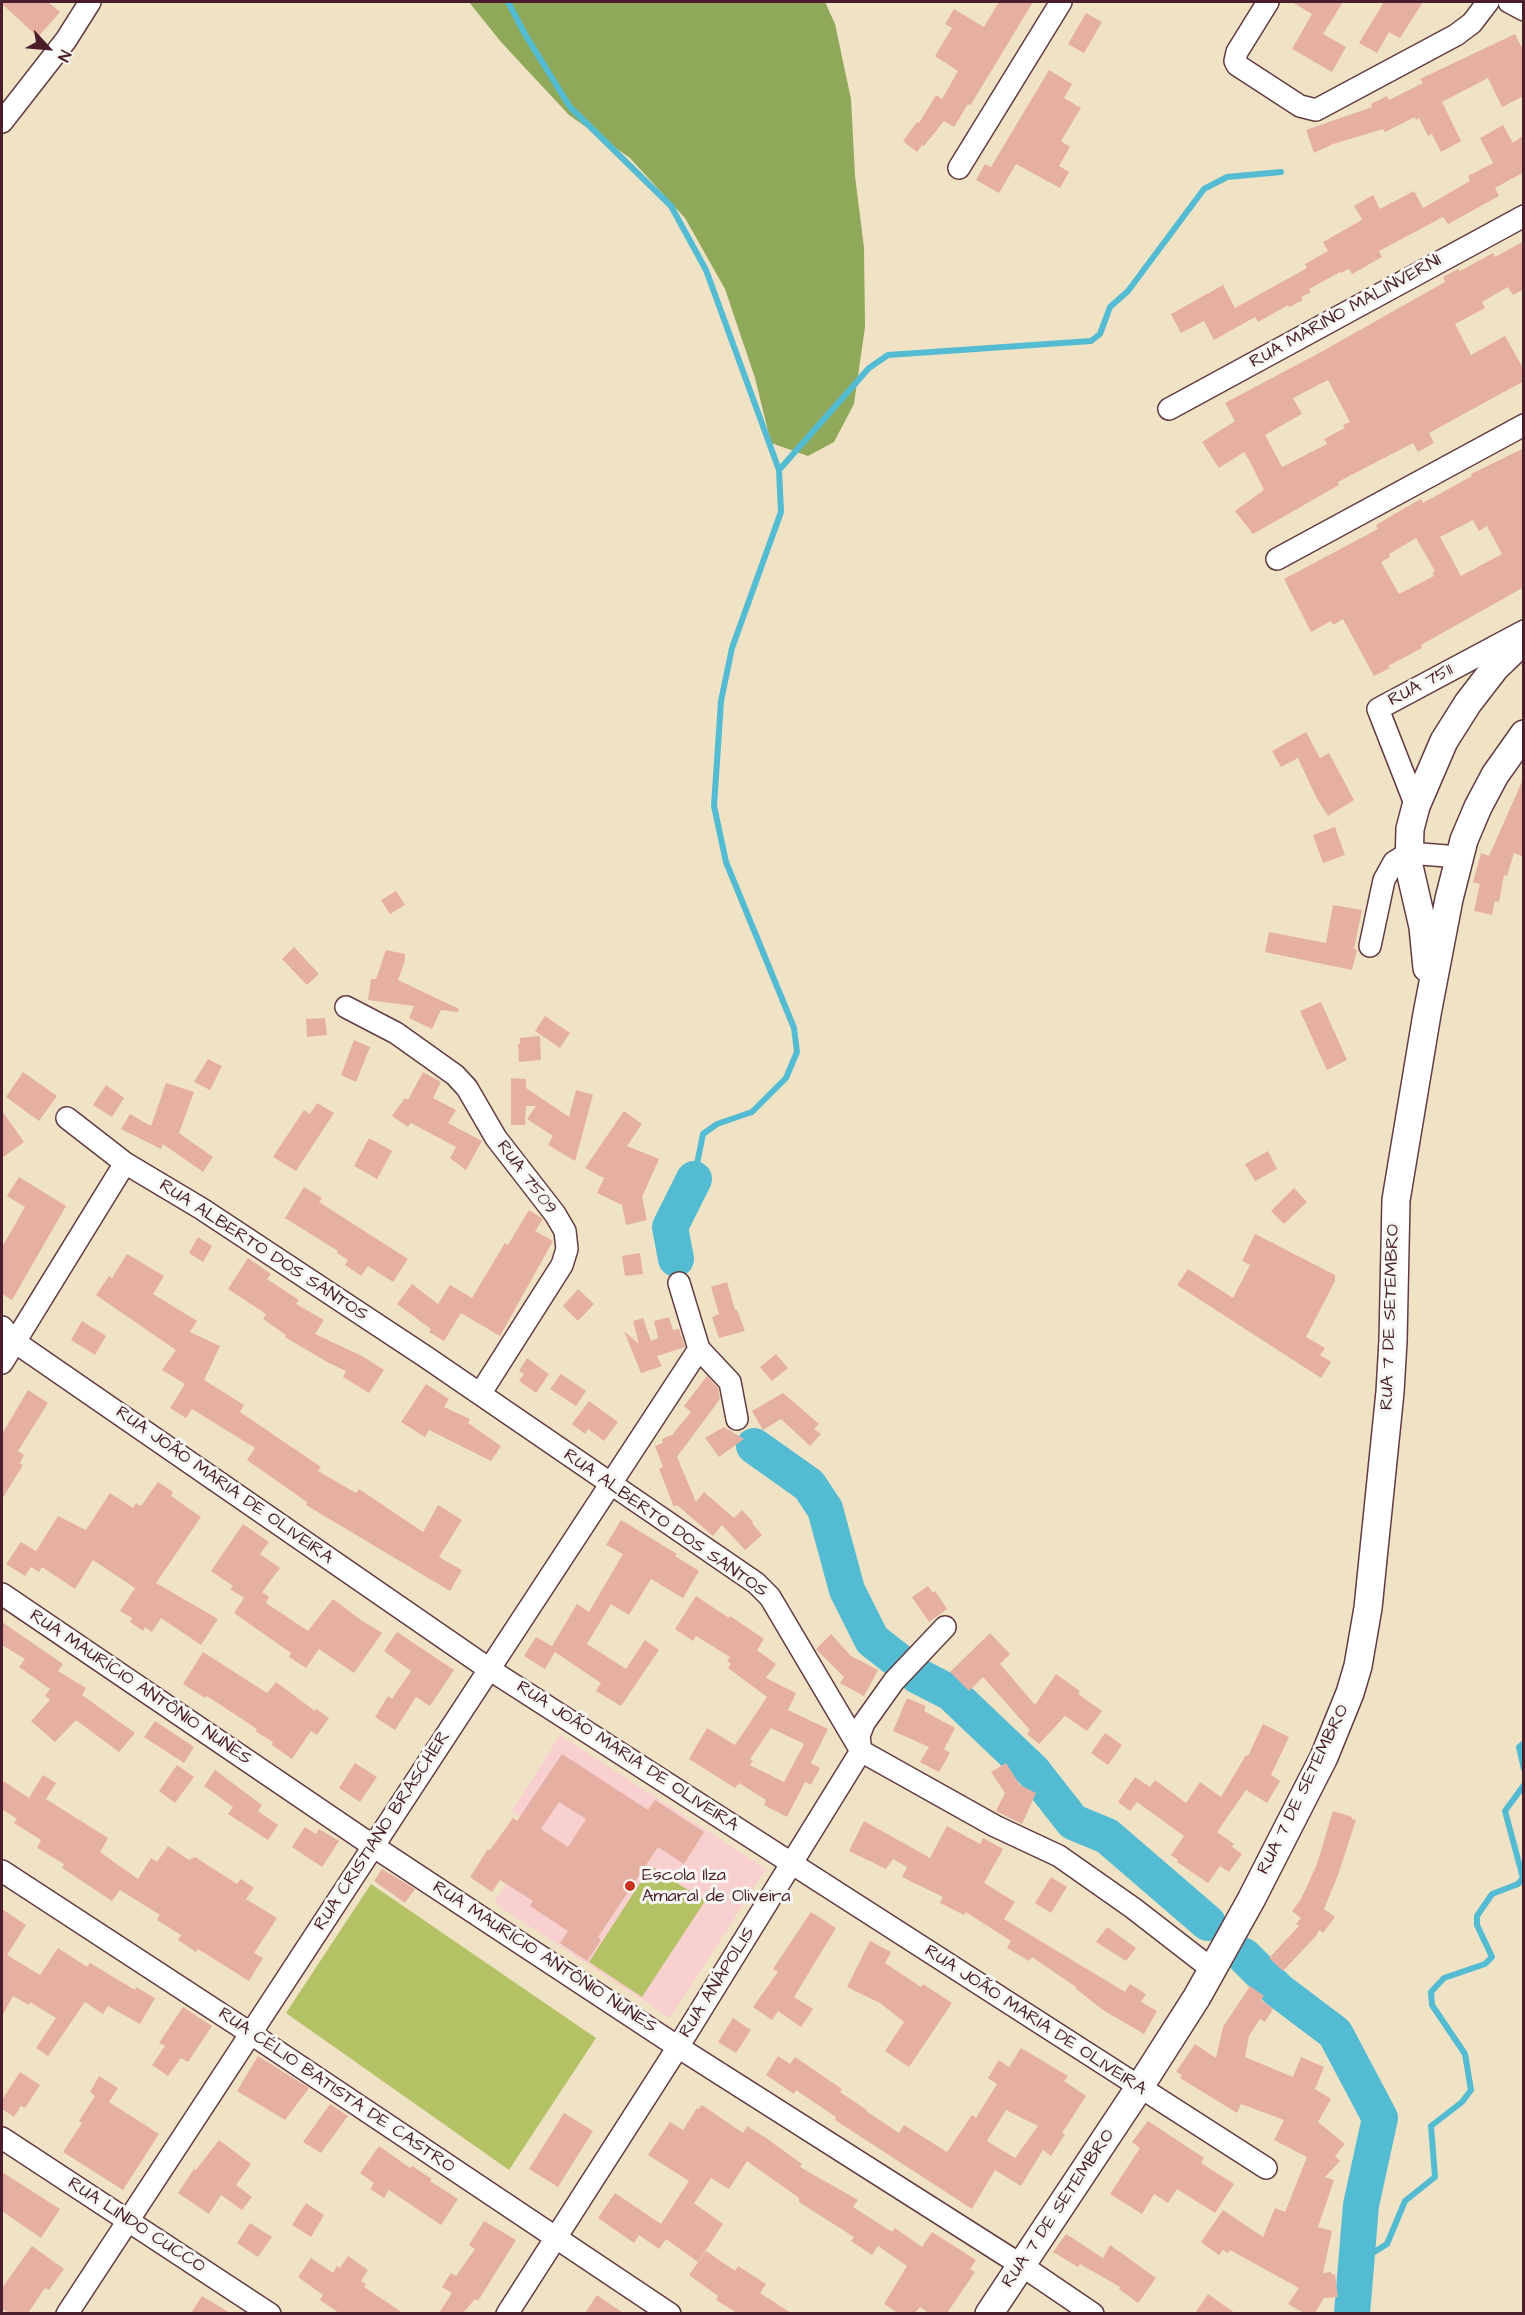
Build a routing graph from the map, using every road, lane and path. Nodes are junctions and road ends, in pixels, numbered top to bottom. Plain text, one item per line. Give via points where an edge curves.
1 (90, 2) edge
2 (1061, 2) edge
3 (1268, 2) edge
4 (1488, 2) edge
5 (1509, 2) edge
6 (1524, 10) edge
7 (2, 122) edge
8 (959, 168) dead end
9 (1524, 216) edge
10 (1169, 409) dead end
11 (1524, 425) edge
12 (1277, 559) dead end
13 (1524, 631) edge
14 (1524, 640) edge
15 (1524, 734) edge
16 (1416, 806) junction
17 (1408, 853) junction
18 (1459, 857) junction
19 (1370, 946) dead end
20 (346, 1007) dead end
21 (1427, 1014) junction
22 (67, 1118) dead end
23 (125, 1163) junction
24 (679, 1283) dead end
25 (8, 1334) edge
26 (699, 1349) junction
27 (2, 1363) edge
28 (480, 1394) junction
29 (737, 1419) dead end
30 (610, 1485) junction
31 (2, 1594) edge
32 (945, 1627) dead end
33 (489, 1669) junction
34 (861, 1751) junction
35 (373, 1846) junction
36 (792, 1864) junction
37 (2, 1871) edge
38 (1213, 1970) junction
39 (250, 2033) junction
40 (678, 2046) junction
41 (1140, 2088) junction
42 (2, 2138) edge
43 (1266, 2168) dead end
44 (127, 2220) junction
45 (555, 2237) junction
46 (1021, 2265) junction
47 (67, 2313) edge
48 (270, 2313) edge
49 (507, 2313) edge
50 (670, 2313) edge
51 (989, 2313) edge
52 (1093, 2313) edge

1 - 7 street via 66,40
2 - 8 street
3 - 4 street via 1235,61 1240,69 1300,106 1316,110 1456,35 1472,23
5 - 6 street
9 - 10 street, RUA MARINO MALINVERNI
11 - 12 street
13 - 16 street, RUA 7511 via 1378,709
14 - 16 street via 1495,668 1468,703 1444,741
15 - 18 street via 1478,807
16 - 17 street
17 - 18 street
17 - 19 street via 1388,871
17 - 21 street via 1426,946
18 - 21 street
20 - 28 street, RUA 7509 via 396,1033 455,1075 565,1231 567,1250 562,1265
21 - 38 street, RUA 7 DE SETEMBRO via 1396,1200 1390,1392 1368,1608 1358,1665 1324,1757
22 - 23 street, RUA ALBERTO DOS SANTOS
23 - 25 street
23 - 28 street, RUA ALBERTO DOS SANTOS via 202,1209
24 - 26 street
25 - 27 street
25 - 33 street, RUA JOÃO MARIA DE OLIVEIRA
26 - 29 street via 730,1382
26 - 30 street, RUA CRISTIANO BRASCHER
28 - 30 street, RUA ALBERTO DOS SANTOS
30 - 33 street, RUA CRISTIANO BRASCHER
30 - 34 street, RUA ALBERTO DOS SANTOS via 756,1583 770,1597
31 - 35 street, RUA MAURÍCIO ANTÔNIO NUNES
32 - 34 street, RUA ANÁPOLIS via 894,1681 864,1723 859,1736
33 - 35 street, RUA CRISTIANO BRASCHER
33 - 36 street, RUA JOÃO MARIA DE OLIVEIRA
34 - 36 street, RUA ANÁPOLIS
34 - 38 street via 995,1826 1059,1856
35 - 39 street, RUA CRISTIANO BRASCHER
35 - 40 street, RUA MAURÍCIO ANTÔNIO NUNES
36 - 40 street, RUA ANÁPOLIS
36 - 41 street, RUA JOÃO MARIA DE OLIVEIRA
37 - 39 street, RUA CÉLIO BATISTA DE CASTRO
38 - 41 street, RUA 7 DE SETEMBRO
39 - 44 street, RUA CRISTIANO BRASCHER
39 - 45 street, RUA CÉLIO BATISTA DE CASTRO
40 - 45 street, RUA ANÁPOLIS
40 - 46 street, RUA MAURÍCIO ANTÔNIO NUNES
41 - 43 street, RUA JOÃO MARIA DE OLIVEIRA
41 - 46 street, RUA 7 DE SETEMBRO
42 - 44 street, RUA LINDO CUCCO
44 - 47 street, RUA CRISTIANO BRASCHER
44 - 48 street, RUA LINDO CUCCO
45 - 49 street, RUA ANÁPOLIS
45 - 50 street, RUA CÉLIO BATISTA DE CASTRO
46 - 51 street, RUA 7 DE SETEMBRO
46 - 52 street, RUA MAURÍCIO ANTÔNIO NUNES

